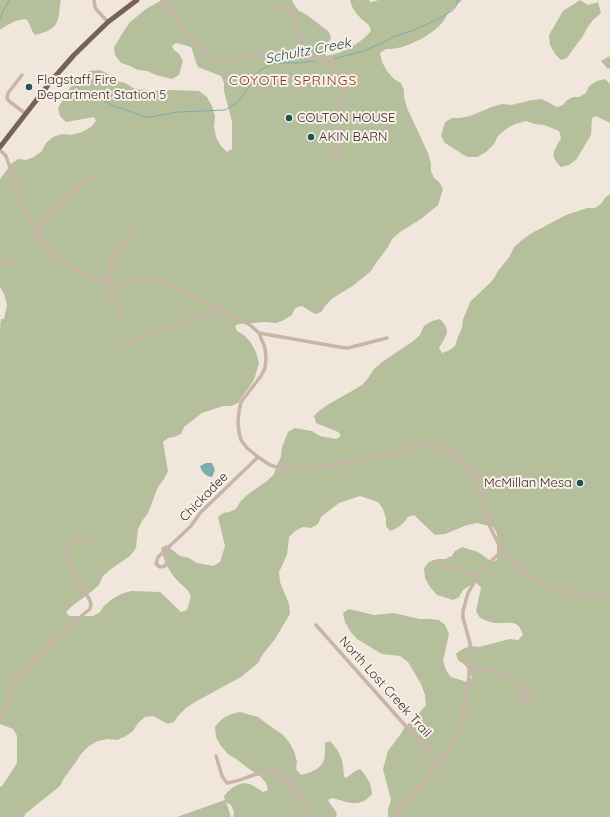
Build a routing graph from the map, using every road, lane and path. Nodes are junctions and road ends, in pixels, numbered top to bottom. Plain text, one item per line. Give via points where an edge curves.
1 (94, 0) edge
2 (137, 0) edge
3 (162, 0) edge
4 (273, 8) dead end
5 (108, 22) junction
6 (296, 52) junction
7 (22, 75) dead end
8 (26, 114) junction
9 (0, 146) edge
10 (339, 146) dead end
11 (0, 150) edge
12 (94, 176) dead end
13 (136, 230) dead end
14 (37, 233) junction
15 (16, 260) dead end
16 (0, 264) edge
17 (108, 283) junction
18 (214, 306) junction
19 (121, 320) dead end
20 (259, 333) junction
21 (387, 338) dead end
22 (120, 347) dead end
23 (258, 457) junction
24 (90, 541) dead end
25 (502, 550) junction
26 (164, 552) dead end
27 (433, 562) dead end
28 (478, 576) junction
29 (610, 596) edge
30 (316, 625) dead end
31 (470, 666) junction
32 (526, 690) dead end
33 (0, 718) edge
34 (216, 756) dead end
35 (439, 762) junction
36 (315, 817) edge
37 (392, 817) edge

1 - 5 street via 96,9
2 - 5 main road
3 - 6 street via 193,42 211,58 227,61 240,57
4 - 6 street via 284,5 293,15 300,32
5 - 8 main road via 74,55
6 - 10 street via 312,59 332,58 343,94 334,127
7 - 8 street via 7,98
8 - 9 main road
11 - 14 street via 6,156 26,215
12 - 14 street via 51,211
13 - 17 street via 121,245 112,261
14 - 17 street via 52,254 97,281
15 - 16 street
17 - 18 street via 155,279
17 - 19 street
18 - 20 street via 241,319
18 - 22 street via 212,312 206,316 186,320
20 - 21 street via 348,348
20 - 23 street via 265,348 265,368 241,402 238,411 241,440
23 - 25 street via 270,465 282,468 316,468 378,457 416,446 428,444 440,447 452,452 473,472 479,483 490,527
23 - 26 street, Chickadee
24 - 33 street via 77,535 65,552 91,603 90,609 58,635 14,682 7,707
25 - 28 street
25 - 29 street via 524,575 539,582 575,594
27 - 28 street
28 - 31 street via 468,593 463,611 470,643
30 - 35 street, North Lost Creek Trail
31 - 32 street via 510,676
31 - 35 street via 464,711 457,737
34 - 36 street via 227,783 269,771 280,773
35 - 37 street

